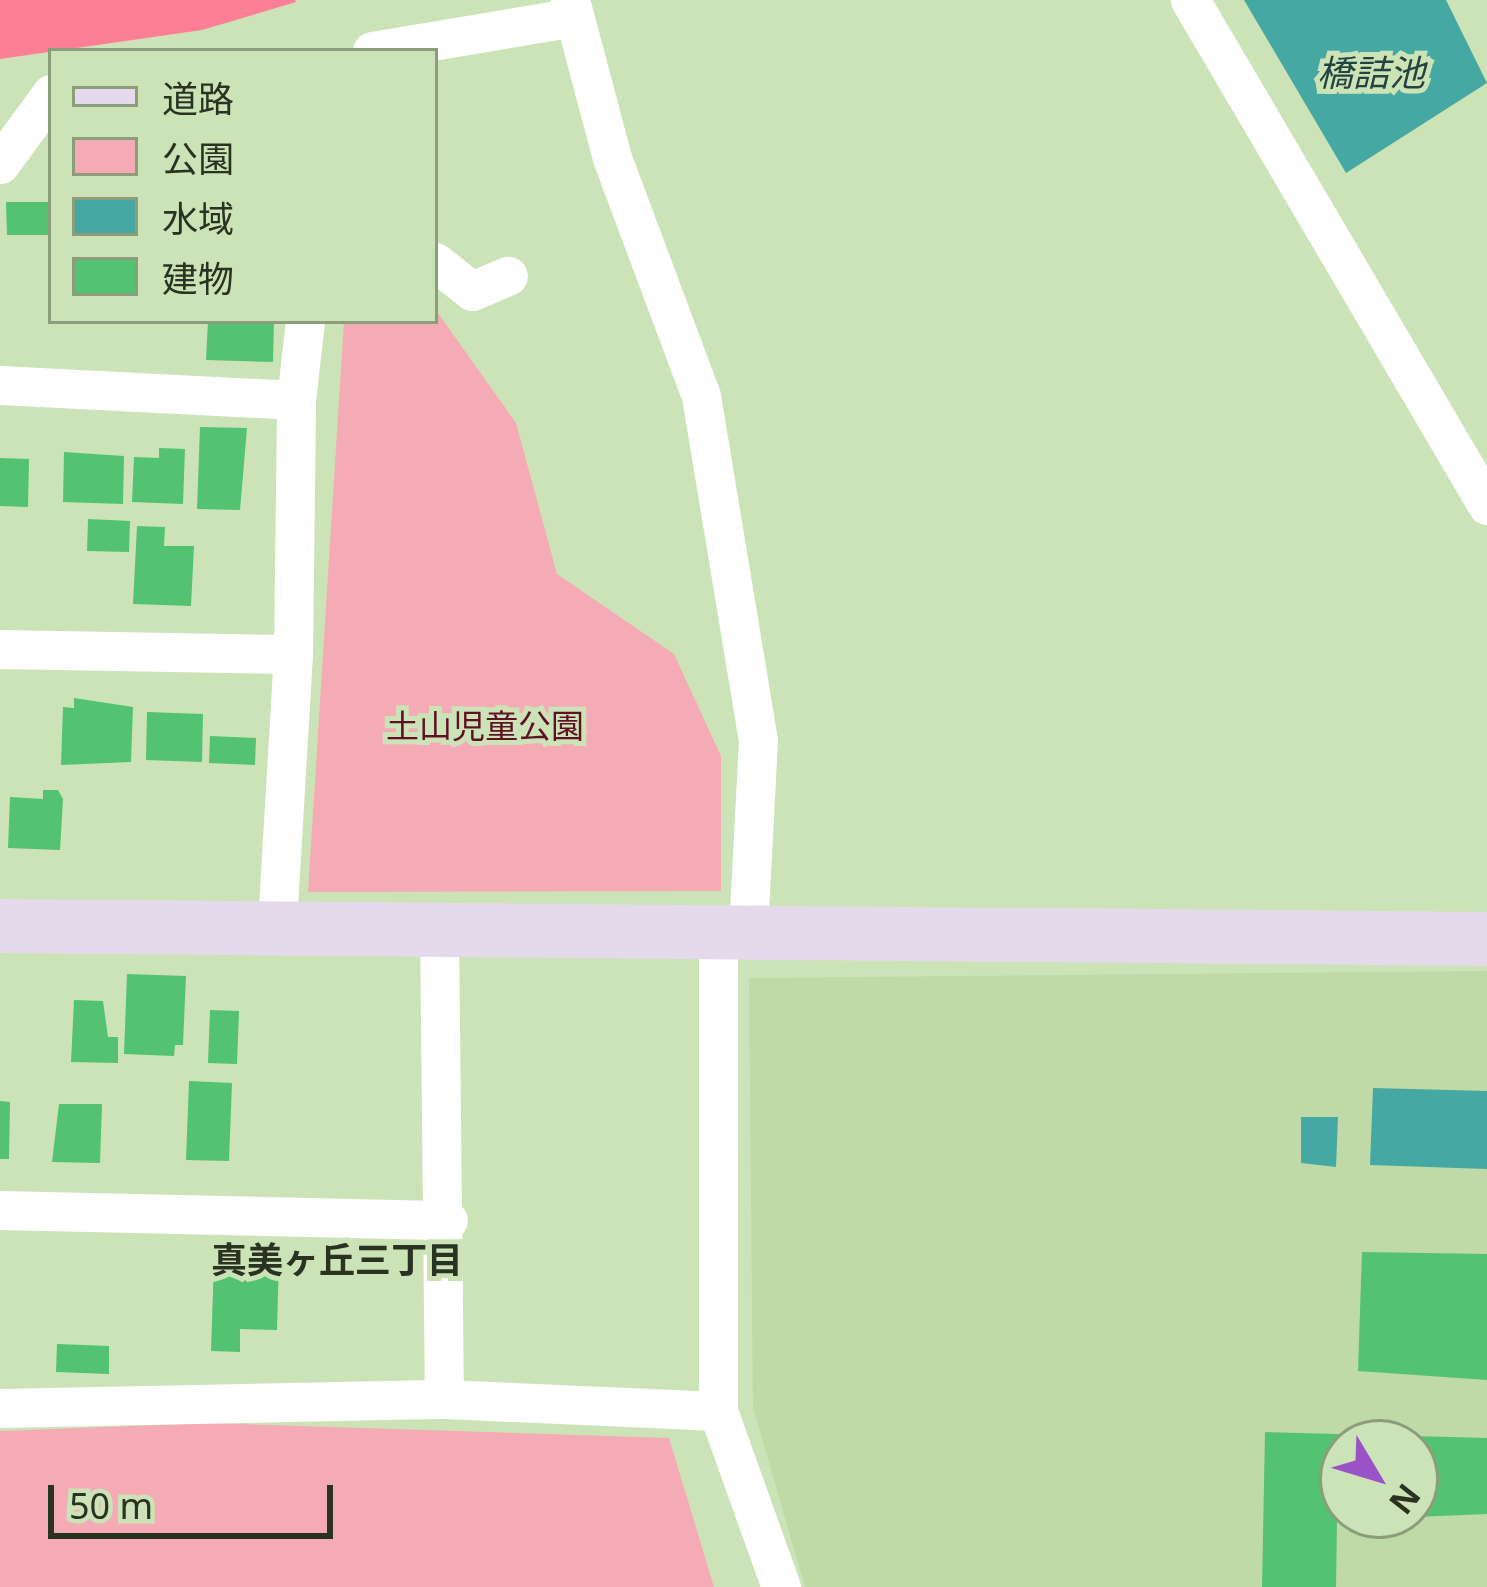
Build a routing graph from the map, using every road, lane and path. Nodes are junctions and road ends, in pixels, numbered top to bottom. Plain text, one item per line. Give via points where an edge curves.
1 (1190, 0) edge
2 (570, 9) edge
3 (386, 48) edge
4 (48, 98) edge
5 (0, 164) edge
6 (438, 264) edge
7 (508, 276) dead end
8 (305, 324) edge
9 (0, 385) edge
10 (296, 400) junction
11 (1487, 505) edge
12 (0, 649) edge
13 (293, 654) junction
14 (278, 924) junction
15 (0, 926) edge
16 (439, 926) junction
17 (733, 932) junction
18 (1487, 940) edge
19 (0, 1210) edge
20 (448, 1220) junction
21 (444, 1399) junction
22 (0, 1408) edge
23 (718, 1411) junction
24 (781, 1587) edge

1 - 11 street
2 - 3 street
2 - 17 street via 611,158 701,396 758,740
4 - 5 street
6 - 7 street via 472,291
8 - 10 street
9 - 10 street
10 - 13 street
12 - 13 street
13 - 14 street
14 - 15 street
14 - 16 street
16 - 17 street
16 - 20 street
17 - 18 street
17 - 23 street
19 - 20 street
20 - 21 street
21 - 22 street
21 - 23 street
23 - 24 street

